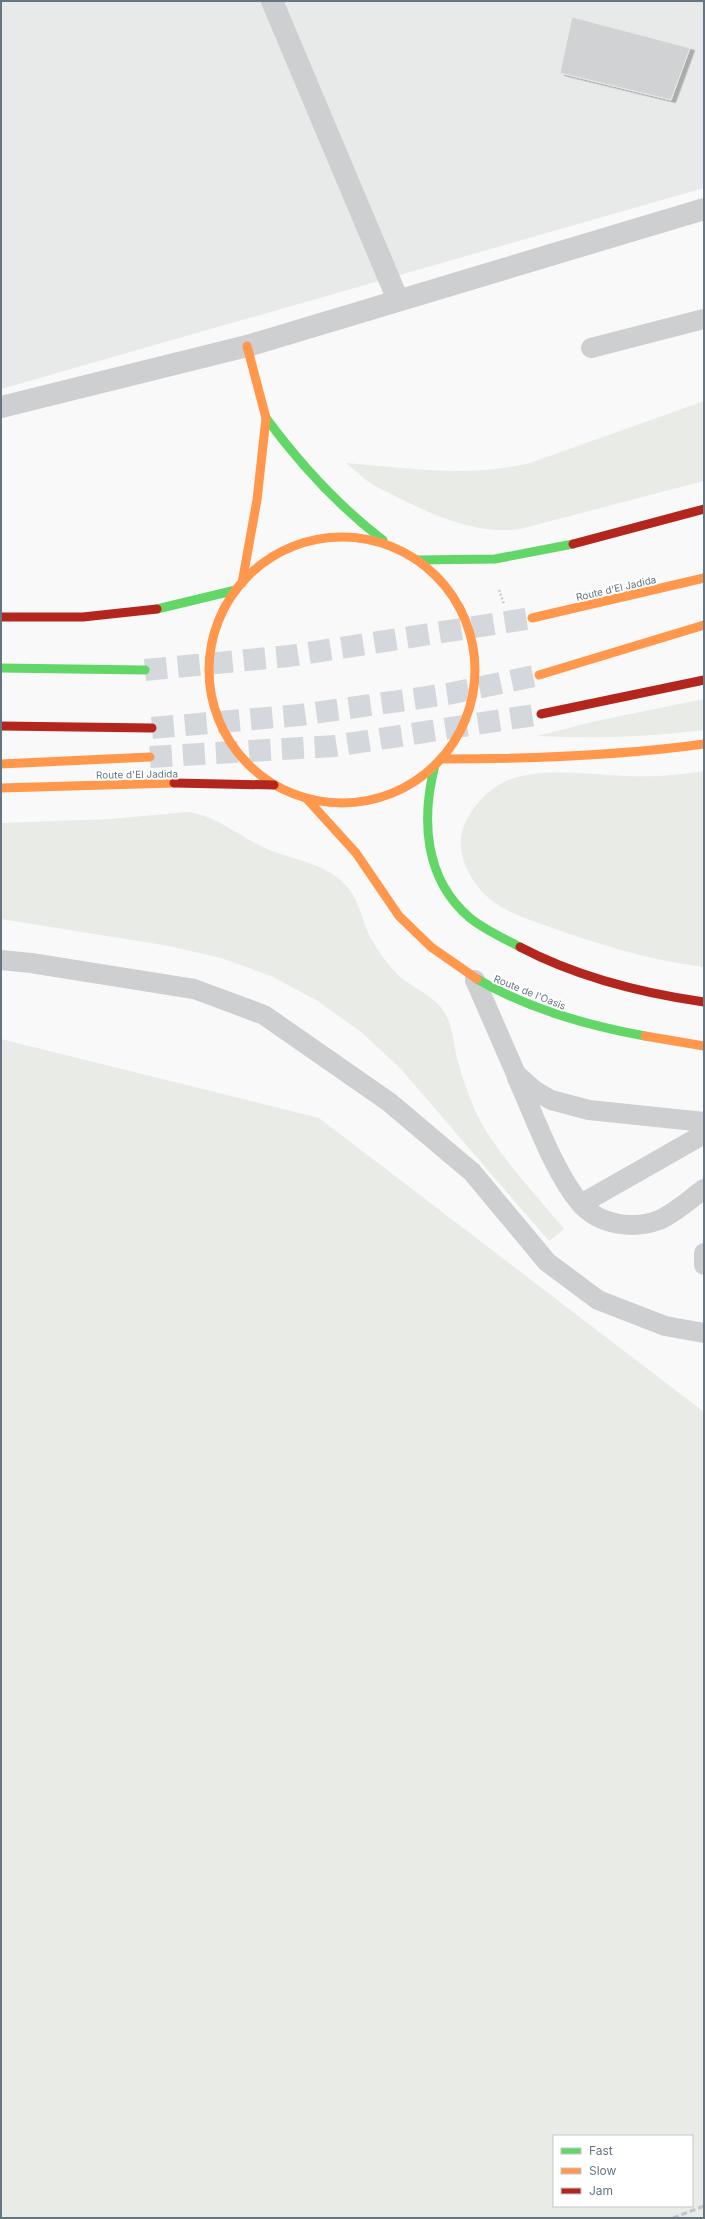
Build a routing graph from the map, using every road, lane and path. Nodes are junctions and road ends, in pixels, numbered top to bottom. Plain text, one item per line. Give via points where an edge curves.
1 (272, 1) edge
2 (704, 209) edge
3 (398, 300) junction
4 (704, 319) edge
5 (247, 346) junction
6 (591, 348) dead end
7 (1, 407) edge
8 (266, 418) junction
9 (704, 509) edge
10 (391, 546) junction
11 (417, 560) junction
12 (704, 578) edge
13 (239, 586) junction
14 (1, 617) edge
15 (532, 618) tunnel mouth
16 (704, 624) edge
17 (1, 668) edge
18 (145, 670) tunnel mouth
19 (539, 675) tunnel mouth
20 (704, 680) edge
21 (541, 714) tunnel mouth
22 (1, 726) edge
23 (152, 728) tunnel mouth
24 (704, 744) edge
25 (150, 757) tunnel mouth
26 (439, 762) junction
27 (1, 764) edge
28 (274, 785) junction
29 (1, 788) edge
30 (307, 799) junction
31 (1, 960) edge
32 (475, 980) junction
33 (704, 1002) edge
34 (704, 1046) edge
35 (516, 1074) junction
36 (704, 1122) edge
37 (704, 1134) edge
38 (704, 1189) edge
39 (581, 1204) junction
40 (704, 1253) edge
41 (704, 1265) edge
42 (704, 1333) edge

1 - 3 street
2 - 3 street
3 - 5 street
4 - 6 lane
5 - 7 street
5 - 8 main road
8 - 10 main road via 310,475 334,501
8 - 13 main road via 257,500
9 - 11 main road via 591,540 495,559
10 - 11 main road
10 - 13 main road via 368,539 345,537 322,538 299,544 278,553 258,567
11 - 26 main road via 439,578 456,601 468,626 475,654 475,682 470,710 458,736
12 - 15 main road, Route d'El Jadida
13 - 14 main road via 167,608 125,614 49,618
13 - 28 main road via 221,614 212,640 209,668 211,696 219,722 233,746 251,768
16 - 19 main road
17 - 18 main road
20 - 21 main road
22 - 23 main road
24 - 26 main road via 659,751
25 - 27 main road
26 - 30 main road via 414,783 389,795 363,802 335,803
26 - 33 main road via 428,786 426,831 430,853 444,887 462,910 479,925 518,947 559,965 644,992
28 - 29 main road, Route d'El Jadida via 157,783
28 - 30 main road
30 - 32 main road, Route de l'Oasis via 356,854 397,914 420,939
31 - 42 lane via 194,990 264,1015 389,1102 472,1172 548,1262 598,1300 665,1326
32 - 34 main road, Route de l'Oasis via 524,1004 584,1024
32 - 35 lane
35 - 36 lane via 534,1090 551,1100 589,1110
35 - 39 lane via 558,1166
37 - 39 lane
38 - 39 lane via 660,1219 643,1225 625,1225 608,1221
40 - 41 lane

